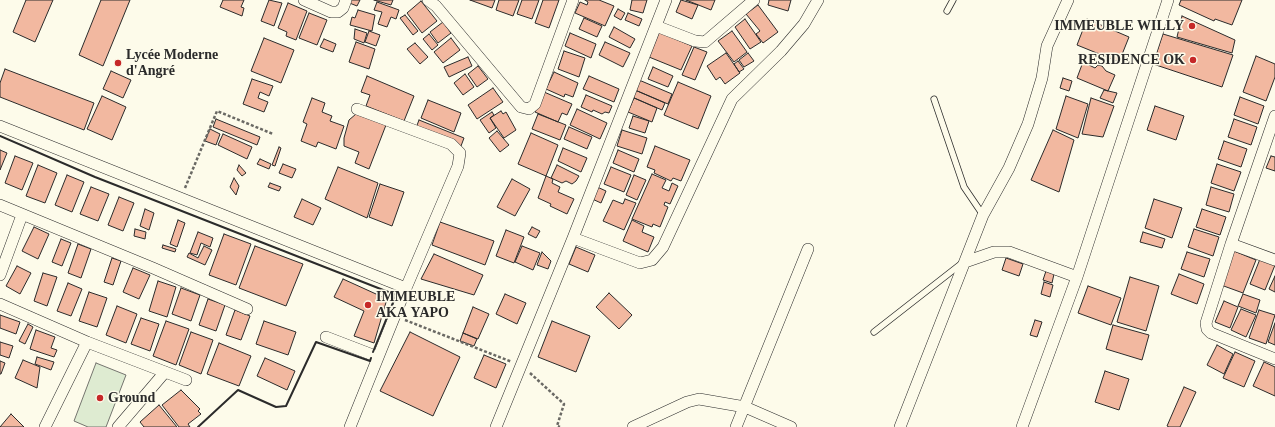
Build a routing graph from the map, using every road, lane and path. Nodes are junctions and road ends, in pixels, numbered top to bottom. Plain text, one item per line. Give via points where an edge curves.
1 (304, 0) edge
2 (346, 0) edge
3 (428, 0) edge
4 (572, 0) edge
5 (666, 0) edge
6 (754, 0) edge
7 (818, 0) edge
8 (953, 0) edge
9 (1068, 0) edge
10 (1168, 0) edge
11 (947, 11) dead end
12 (656, 26) junction
13 (934, 99) dead end
14 (357, 109) dead end
15 (1275, 116) edge
16 (0, 126) edge
17 (273, 134) dead end
18 (180, 199) junction
19 (0, 206) edge
20 (22, 215) junction
21 (983, 215) junction
22 (573, 238) junction
23 (1231, 244) junction
24 (808, 249) dead end
25 (1275, 260) edge
26 (965, 262) junction
27 (0, 275) edge
28 (1077, 277) junction
29 (406, 288) junction
30 (0, 304) edge
31 (247, 309) dead end
32 (396, 316) junction
33 (874, 332) dead end
34 (326, 338) dead end
35 (87, 342) junction
36 (378, 357) junction
37 (1275, 358) edge
38 (522, 366) junction
39 (165, 372) junction
40 (186, 380) dead end
41 (745, 407) junction
42 (558, 426) edge
43 (45, 427) edge
44 (118, 427) edge
45 (350, 427) edge
46 (496, 427) edge
47 (633, 427) edge
48 (736, 427) edge
49 (791, 427) edge
50 (900, 427) edge
51 (1022, 427) edge

1 - 2 street via 331,12 338,12
3 - 4 street via 436,6 521,107 529,109 535,104
5 - 12 street
6 - 12 street via 705,42 695,41
7 - 22 street via 804,24 781,51 732,99 663,246 652,260 640,263
8 - 11 lane
9 - 21 street via 1047,46 1042,78 1028,124 1009,168
10 - 28 street
12 - 22 street
13 - 21 lane via 964,188
14 - 29 street via 451,144 460,153 458,166
15 - 23 street
16 - 18 street
17 - 18 path via 217,111
18 - 29 street
19 - 20 street
20 - 27 street
20 - 31 street
21 - 26 street
22 - 38 street
23 - 25 street
23 - 37 street via 1206,324 1207,329 1211,333
24 - 41 street
26 - 28 street via 994,252 1009,252
26 - 33 lane
26 - 50 street
28 - 51 street
29 - 32 street
30 - 35 street
32 - 36 street
32 - 38 path
34 - 36 street
35 - 39 street
35 - 43 street
36 - 45 street
38 - 42 path via 564,404
38 - 46 street
39 - 40 street
39 - 44 street
41 - 47 street via 706,399 692,400
41 - 48 street
41 - 49 street

